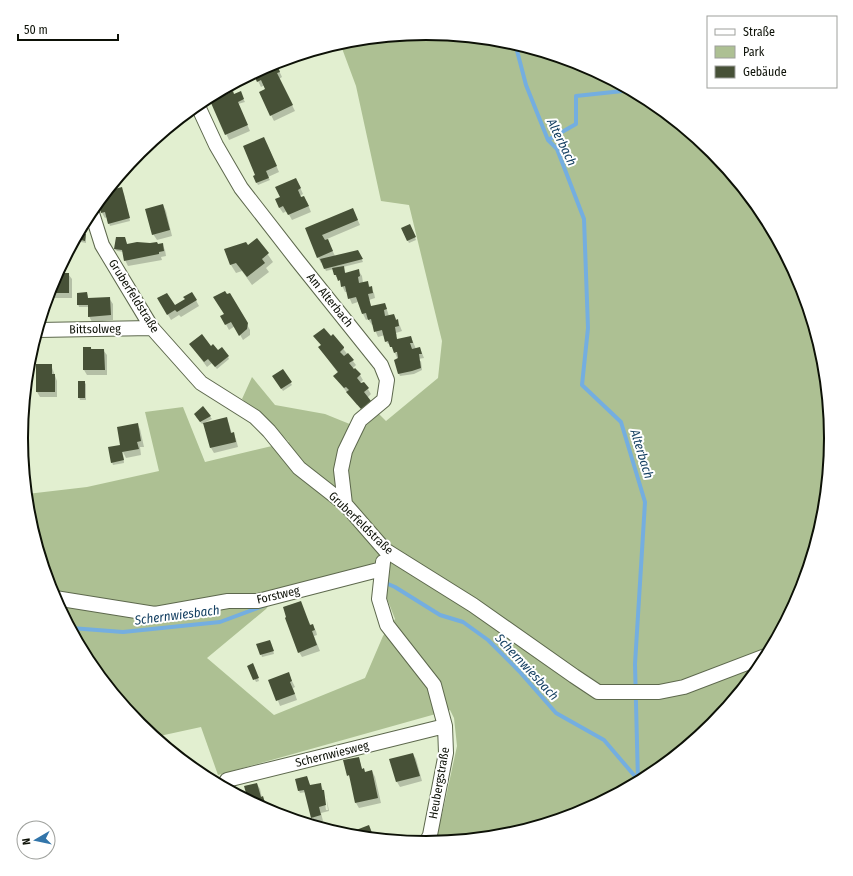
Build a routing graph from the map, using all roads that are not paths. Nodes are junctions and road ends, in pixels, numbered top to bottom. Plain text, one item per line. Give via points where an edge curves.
1 (200, 111) edge
2 (94, 219) edge
3 (152, 328) junction
4 (43, 330) edge
5 (345, 504) junction
6 (385, 550) junction
7 (382, 569) junction
8 (62, 599) edge
9 (758, 659) edge
10 (445, 726) junction
11 (226, 782) edge
12 (430, 836) edge

1 - 5 street, Am Alterbach via 216,145 242,188 381,365 387,380 384,400 360,420 345,451 341,470
2 - 3 street, Gruberfeldstraße via 102,246
3 - 4 street, Bittsolweg
3 - 5 street, Gruberfeldstraße via 201,383 255,417 270,431 299,468
5 - 6 street, Gruberfeldstraße
6 - 7 street, Heubergstraße
6 - 9 street, Gruberfeldstraße via 473,605 598,692 659,692 684,687
7 - 8 street, Forstweg via 258,601 228,601 155,614
7 - 10 street, Heubergstraße via 379,599 387,625 434,685
10 - 11 street, Schernwiesweg via 227,780
10 - 12 street, Heubergstraße via 446,753

